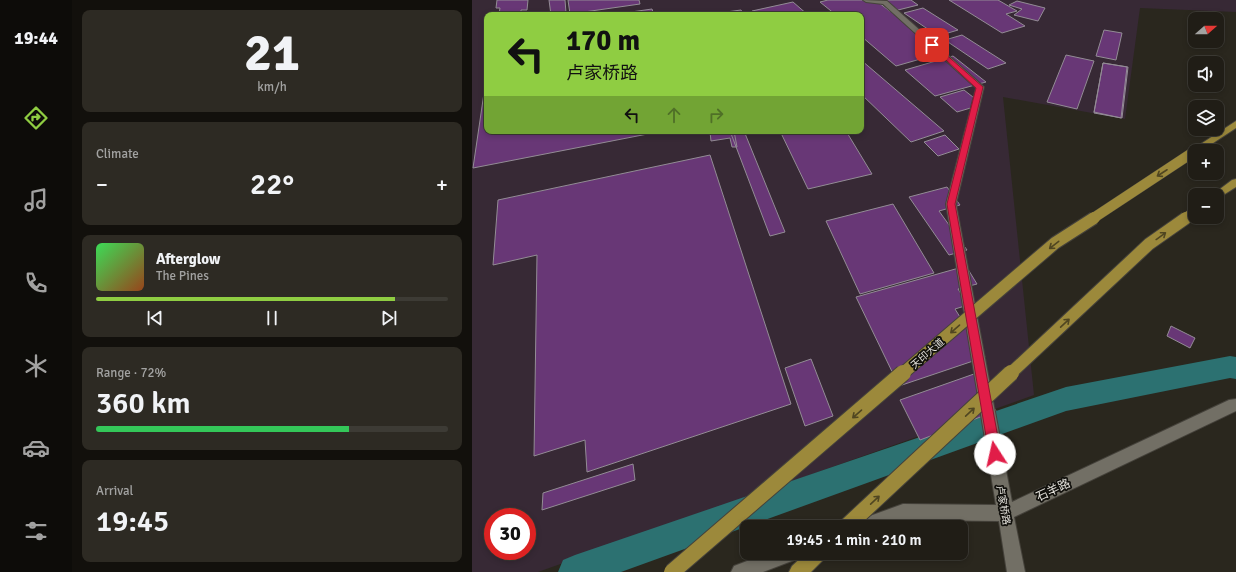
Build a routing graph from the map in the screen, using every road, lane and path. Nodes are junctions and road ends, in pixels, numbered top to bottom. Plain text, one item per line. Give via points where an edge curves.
1 (866, 0) edge
2 (1236, 124) edge
3 (1206, 144) edge
4 (1188, 156) edge
5 (1236, 182) edge
6 (1224, 191) edge
7 (1188, 216) edge
8 (1234, 405) dead end
9 (1005, 513) junction
10 (853, 520) edge
11 (881, 520) edge
12 (772, 560) edge
13 (811, 560) edge
14 (672, 572) edge
15 (740, 572) edge
16 (798, 572) edge
17 (1016, 572) edge

1 - 9 street, 卢家桥路 via 885,2 980,87 951,204
2 - 3 main road, 天印大道
4 -> 14 main road, 天印大道, bridge via 1055,243
5 - 6 main road
10 -> 7 main road, bridge via 1149,244
8 - 9 street, 石羊路
9 - 11 street, 石羊路 via 903,512
9 - 17 street, 卢家桥路
12 - 15 street
13 - 16 main road

